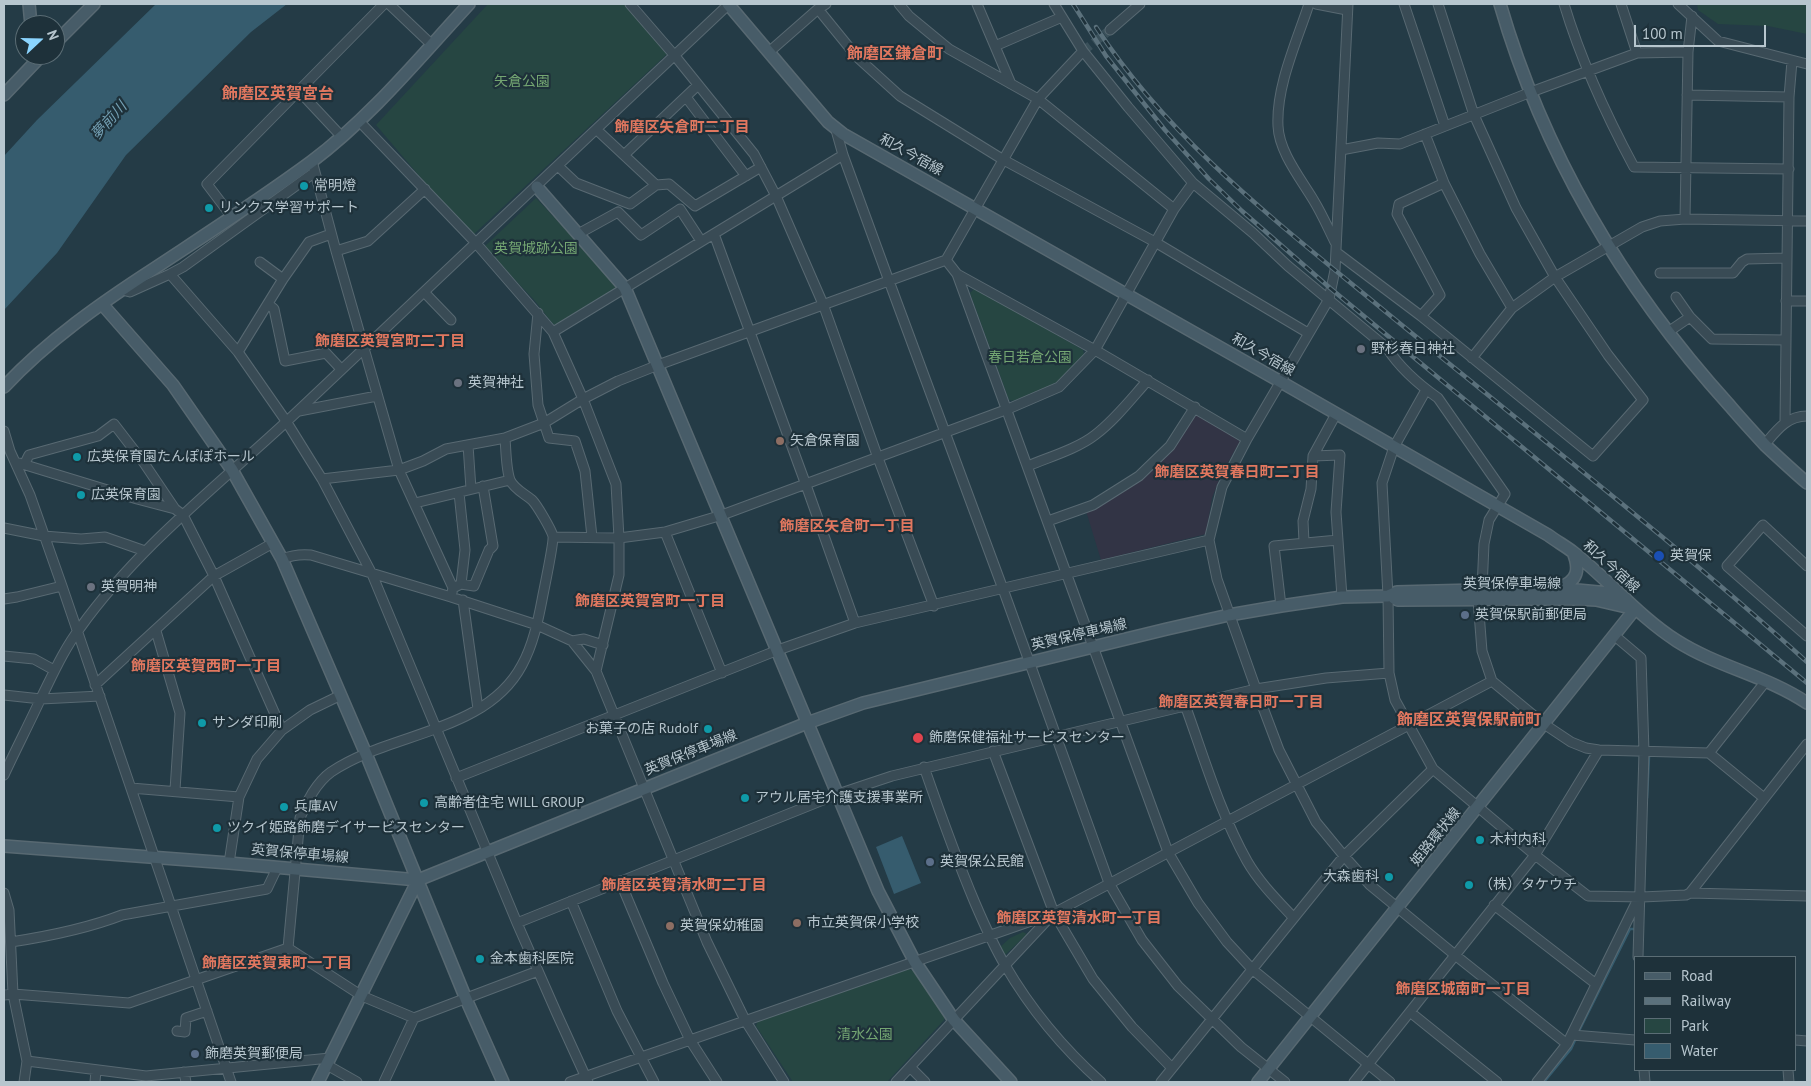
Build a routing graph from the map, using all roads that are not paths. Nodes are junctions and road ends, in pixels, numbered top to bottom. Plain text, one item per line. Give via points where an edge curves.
1 (94, 4) edge
2 (384, 4) edge
3 (389, 4) edge
4 (469, 4) edge
5 (630, 4) edge
6 (729, 4) edge
7 (826, 4) edge
8 (899, 4) edge
9 (977, 4) edge
10 (1054, 4) edge
11 (1140, 4) edge
12 (1309, 4) edge
13 (1316, 4) edge
14 (1404, 4) edge
15 (1438, 4) edge
16 (1500, 4) edge
17 (1564, 4) edge
18 (1621, 4) edge
19 (1678, 4) edge
20 (1348, 7) edge
21 (818, 9) junction
22 (1692, 16) junction
23 (1062, 17) junction
24 (1110, 30) tunnel mouth
25 (65, 33) edge
26 (432, 44) junction
27 (995, 46) junction
28 (1083, 51) junction
29 (769, 52) junction
30 (1688, 52) junction
31 (1637, 53) junction
32 (675, 56) junction
33 (1792, 62) junction
34 (1807, 64) edge
35 (31, 65) edge
36 (1588, 70) junction
37 (1011, 84) junction
38 (698, 85) junction
39 (299, 90) junction
40 (1531, 92) junction
41 (4, 95) edge
42 (1687, 95) junction
43 (686, 96) junction
44 (1790, 97) junction
45 (1038, 99) junction
46 (1474, 115) junction
47 (359, 121) junction
48 (1444, 126) junction
49 (597, 130) junction
50 (836, 130) junction
51 (1425, 134) junction
52 (342, 137) junction
53 (1341, 150) junction
54 (624, 155) junction
55 (843, 155) junction
56 (1002, 159) junction
57 (558, 166) junction
58 (313, 167) junction
59 (761, 167) junction
60 (1685, 168) junction
61 (1789, 170) junction
62 (746, 176) junction
63 (1193, 183) junction
64 (1444, 183) junction
65 (656, 186) junction
66 (537, 187) junction
67 (424, 189) junction
68 (776, 196) junction
69 (976, 208) junction
70 (1174, 209) junction
71 (232, 217) junction
72 (1685, 219) junction
73 (1788, 220) junction
74 (1807, 221) edge
75 (331, 234) junction
76 (578, 234) junction
77 (714, 234) junction
78 (701, 241) junction
79 (475, 242) junction
80 (1155, 242) junction
81 (1607, 246) junction
82 (1336, 248) junction
83 (336, 250) junction
84 (1787, 258) junction
85 (946, 260) junction
86 (260, 262) dead end
87 (1660, 273) dead end
88 (170, 274) junction
89 (957, 274) junction
90 (1555, 277) junction
91 (283, 279) junction
92 (889, 281) junction
93 (625, 288) junction
94 (122, 290) junction
95 (424, 292) junction
96 (1126, 294) junction
97 (1676, 297) dead end
98 (1329, 299) junction
99 (1786, 300) junction
100 (1807, 301) edge
101 (102, 304) junction
102 (268, 304) junction
103 (823, 304) junction
104 (1512, 308) junction
105 (538, 312) junction
106 (1421, 316) junction
107 (1690, 316) junction
108 (451, 320) dead end
109 (750, 331) junction
110 (553, 332) junction
111 (1668, 332) junction
112 (1308, 333) junction
113 (1785, 340) junction
114 (363, 348) junction
115 (1095, 350) junction
116 (238, 352) junction
117 (1472, 358) junction
118 (658, 365) junction
119 (341, 369) junction
120 (1148, 380) junction
121 (1281, 382) junction
122 (4, 387) edge
123 (1426, 390) junction
124 (378, 396) junction
125 (583, 400) junction
126 (1195, 407) junction
127 (1008, 409) junction
128 (298, 411) junction
129 (1336, 414) junction
130 (1807, 416) edge
131 (286, 421) junction
132 (1785, 422) junction
133 (544, 423) junction
134 (4, 431) edge
135 (945, 433) junction
136 (505, 438) junction
137 (1248, 439) junction
138 (468, 444) junction
139 (1765, 444) junction
140 (1394, 447) junction
141 (1313, 456) junction
142 (878, 458) junction
143 (15, 462) junction
144 (25, 463) junction
145 (1028, 466) junction
146 (232, 470) junction
147 (399, 470) junction
148 (322, 479) junction
149 (510, 480) junction
150 (1807, 483) edge
151 (806, 484) junction
152 (483, 486) junction
153 (471, 488) junction
154 (459, 493) junction
155 (415, 503) junction
156 (1496, 507) junction
157 (175, 509) junction
158 (722, 515) junction
159 (183, 516) junction
160 (1048, 521) junction
161 (4, 528) edge
162 (666, 532) junction
163 (44, 536) junction
164 (553, 537) junction
165 (592, 537) junction
166 (619, 538) junction
167 (1210, 540) junction
168 (1338, 540) junction
169 (1304, 542) junction
170 (273, 543) junction
171 (145, 552) junction
172 (1573, 552) junction
173 (282, 560) junction
174 (1807, 566) edge
175 (372, 574) junction
176 (1067, 574) junction
177 (214, 576) junction
178 (62, 586) junction
179 (1556, 588) junction
180 (455, 589) junction
181 (1003, 589) junction
182 (1480, 594) junction
183 (1388, 596) junction
184 (4, 598) edge
185 (1342, 598) junction
186 (1626, 599) junction
187 (463, 600) junction
188 (934, 606) junction
189 (1281, 606) junction
190 (1636, 609) junction
191 (1229, 615) junction
192 (855, 623) junction
193 (537, 625) junction
194 (77, 631) junction
195 (156, 631) junction
196 (1616, 636) junction
197 (1807, 636) edge
198 (572, 641) junction
199 (603, 645) junction
200 (1094, 647) junction
201 (778, 650) junction
202 (4, 656) edge
203 (1029, 662) junction
204 (54, 670) junction
205 (596, 671) junction
206 (722, 672) junction
207 (1389, 673) junction
208 (1492, 681) junction
209 (1766, 681) junction
210 (95, 685) junction
211 (1256, 689) junction
212 (4, 695) edge
213 (341, 695) junction
214 (100, 696) junction
215 (41, 699) junction
216 (1807, 703) edge
217 (1185, 705) junction
218 (478, 709) junction
219 (613, 716) junction
220 (1120, 720) junction
221 (807, 722) junction
222 (1544, 724) junction
223 (1408, 726) junction
224 (436, 728) junction
225 (282, 730) junction
226 (1056, 736) junction
227 (1807, 744) edge
228 (1599, 750) junction
229 (993, 751) junction
230 (1644, 752) junction
231 (1709, 753) junction
232 (366, 754) junction
233 (924, 767) junction
234 (1433, 769) junction
235 (4, 775) edge
236 (456, 778) junction
237 (1296, 784) junction
238 (131, 788) junction
239 (643, 788) junction
240 (176, 790) junction
241 (838, 794) junction
242 (239, 797) junction
243 (1764, 798) junction
244 (1478, 808) junction
245 (1228, 821) junction
246 (4, 846) edge
247 (488, 852) junction
248 (1168, 852) junction
249 (1535, 855) junction
250 (1344, 856) junction
251 (154, 858) junction
252 (673, 861) junction
253 (229, 863) junction
254 (277, 868) junction
255 (297, 869) junction
256 (418, 880) junction
257 (620, 881) junction
258 (1109, 883) junction
259 (4, 893) edge
260 (1690, 893) junction
261 (1807, 896) edge
262 (1639, 897) junction
263 (571, 901) junction
264 (170, 905) junction
265 (1494, 905) junction
266 (1397, 908) junction
267 (1054, 913) junction
268 (1294, 917) junction
269 (517, 923) junction
270 (989, 936) junction
271 (9, 940) edge
272 (288, 948) junction
273 (1455, 955) junction
274 (1638, 956) edge
275 (915, 962) junction
276 (1005, 965) junction
277 (1252, 969) junction
278 (538, 970) junction
279 (196, 982) junction
280 (1596, 984) junction
281 (8, 995) edge
282 (362, 996) junction
283 (466, 998) junction
284 (206, 1011) junction
285 (1410, 1012) junction
286 (1310, 1016) junction
287 (414, 1018) junction
288 (746, 1020) junction
289 (954, 1020) junction
290 (1212, 1020) junction
291 (177, 1031) dead end
292 (1572, 1034) junction
293 (690, 1040) junction
294 (1634, 1040) edge
295 (1567, 1044) junction
296 (640, 1058) junction
297 (27, 1061) junction
298 (328, 1062) junction
299 (1367, 1065) junction
300 (910, 1067) junction
301 (226, 1068) junction
302 (1172, 1068) junction
303 (96, 1070) junction
304 (1268, 1070) junction
305 (184, 1072) junction
306 (145, 1079) edge
307 (587, 1080) edge
308 (24, 1082) edge
309 (95, 1082) edge
310 (186, 1082) edge
311 (231, 1082) edge
312 (318, 1082) edge
313 (357, 1082) edge
314 (384, 1082) edge
315 (503, 1082) edge
316 (570, 1082) edge
317 (654, 1082) edge
318 (717, 1082) edge
319 (784, 1082) edge
320 (896, 1082) edge
321 (925, 1082) edge
322 (1010, 1082) edge
323 (1101, 1082) edge
324 (1161, 1082) edge
325 (1258, 1082) edge
326 (1285, 1082) edge
327 (1354, 1082) edge
328 (1390, 1082) edge
329 (1497, 1082) edge
330 (1537, 1082) edge

1 - 25 main road
2 - 39 street
3 - 26 street
4 - 26 main road
5 - 32 street
6 - 29 main road, 和久今宿線
6 - 32 street
7 - 21 street
8 - 37 street via 949,49
9 - 27 street
10 - 23 street
11 - 24 street
12 - 82 street via 1281,90 1278,127 1285,153 1315,202
13 - 20 street
14 - 48 street
15 - 46 street
16 - 40 main road
17 - 36 street
18 - 31 street
19 - 22 street
20 - 53 street
21 - 29 street
21 - 56 street via 857,57 900,96
22 - 30 street
22 - 33 street via 1718,41
23 - 27 street
23 - 28 street
26 - 47 main road
27 - 37 street
28 - 45 street
28 - 63 street
29 - 50 main road, 和久今宿線
30 - 31 street
30 - 42 street
31 - 36 street
32 - 38 street
32 - 49 street
33 - 34 street
33 - 44 street
35 - 41 main road
36 - 40 street
36 - 60 street via 1634,167
37 - 45 street
38 - 43 street
38 - 59 street
39 - 52 street
39 - 71 street via 208,184
40 - 46 street
40 - 81 main road via 1569,179
42 - 44 street
42 - 60 street
43 - 54 street
43 - 62 street
44 - 61 street
45 - 56 street
45 - 70 street
46 - 48 street
46 - 90 street via 1516,208
47 - 52 main road
47 - 67 street
48 - 51 street
49 - 54 street
49 - 57 street
50 - 55 street
50 - 69 main road, 和久今宿線
51 - 53 street via 1400,144 1378,143
51 - 64 street
52 - 58 main road
53 - 82 street
54 - 65 street
55 - 68 street
55 - 92 street
56 - 69 street
56 - 80 street
57 - 65 street via 576,183 630,204
57 - 66 street
58 - 71 main road
58 - 75 street
58 - 88 street
59 - 62 street
59 - 68 street
60 - 61 street
60 - 72 street
61 - 73 street
62 - 65 street via 695,206 669,184
63 - 70 street
63 - 98 street
64 - 104 street
64 - 106 street via 1399,204 1397,214 1440,295
66 - 76 main road
66 - 79 street
67 - 79 street
67 - 83 street via 368,241
68 - 77 street
68 - 103 street
69 - 85 street
69 - 96 main road, 和久今宿線
70 - 80 street
71 - 94 main road
72 - 73 street
72 - 81 street via 1660,221 1642,227
73 - 74 street
73 - 84 street
75 - 83 street
75 - 91 street via 308,242
76 - 78 street via 618,212 641,235 680,209
76 - 93 main road
77 - 78 street
77 - 109 street
78 - 93 street
79 - 95 street
79 - 105 street
80 - 96 street
80 - 112 street
81 - 90 street
81 - 111 main road
82 - 98 street
82 - 106 street
83 - 114 street
84 - 87 street via 1747,259 1733,272
84 - 99 street
85 - 89 street
85 - 92 street
86 - 91 street
88 - 94 street via 130,292
88 - 116 street
89 - 115 street
89 - 127 street
90 - 104 street
90 - 117 street via 1643,400 1593,456
91 - 102 street
92 - 103 street
92 - 135 street
93 - 110 street
93 - 118 main road
94 - 101 main road
95 - 108 street
95 - 114 street
96 - 115 street
96 - 121 main road, 和久今宿線
97 - 107 street
98 - 112 street
98 - 123 street via 1387,348 1397,364
99 - 100 street
99 - 113 street
101 - 122 main road via 52,341
101 - 146 main road via 173,385
102 - 116 street
102 - 119 street via 274,309 285,360 326,352
103 - 109 street
103 - 142 street
104 - 117 street
105 - 110 street
105 - 133 street via 534,354 538,405
106 - 117 street
107 - 111 street
107 - 113 street via 1712,339
109 - 118 street
109 - 151 street
110 - 125 street
111 - 139 main road
112 - 121 street
113 - 132 street
114 - 119 street
114 - 124 street
115 - 120 street
115 - 127 street via 1059,387
116 - 131 street
118 - 125 street
118 - 158 main road
119 - 128 street
120 - 126 street
120 - 145 street via 1094,436
121 - 129 main road, 和久今宿線
121 - 137 street
123 - 140 street
123 - 156 street via 1438,398 1505,494
124 - 128 street
124 - 147 street
125 - 133 street
125 - 166 street via 616,484
126 - 137 street
126 - 160 street via 1170,446 1139,476 1093,505
127 - 135 street
127 - 145 street
128 - 131 street
129 - 140 main road, 和久今宿線
129 - 141 street
130 - 132 street
131 - 146 street
131 - 148 street
132 - 139 street
133 - 136 street
133 - 165 street via 549,438 575,441 585,471
134 - 143 street
135 - 142 street
135 - 181 street
136 - 138 street
136 - 149 street
137 - 167 street via 1222,487
138 - 147 street via 446,449
138 - 153 street
139 - 150 main road
140 - 156 main road, 和久今宿線
140 - 183 street via 1382,483
141 - 168 street via 1340,455 1336,512
141 - 169 street via 1311,489 1303,522
142 - 151 street
142 - 188 street
143 - 144 street
143 - 163 street
144 - 157 street
144 - 157 street via 29,455 98,436 114,424
145 - 160 street
146 - 159 street
146 - 170 main road
147 - 148 street
147 - 155 street
148 - 175 street
149 - 152 street
149 - 164 street via 534,502
151 - 158 street
151 - 192 street
152 - 153 street
152 - 180 street via 493,546 474,586
153 - 154 street
154 - 155 street
154 - 180 street via 465,550
155 - 180 street
156 - 172 main road, 和久今宿線
156 - 182 street via 1488,520
157 - 159 street
158 - 162 street
158 - 201 main road
159 - 171 street
159 - 177 street
160 - 176 street
161 - 163 street
162 - 166 street
162 - 206 street
163 - 171 street via 105,537
163 - 178 street
164 - 165 street
164 - 193 street
165 - 166 street
166 - 199 street via 619,575
167 - 176 street
167 - 191 street via 1217,579
168 - 169 street
168 - 185 street
169 - 189 street via 1274,546
170 - 173 main road
170 - 177 street
171 - 194 street
172 - 179 main road via 1577,568 1574,579
172 - 186 main road, 和久今宿線
173 - 175 street via 291,555 311,555
173 - 213 main road
174 - 197 street via 1763,525 1727,566
175 - 180 street
175 - 224 street
176 - 181 street
176 - 200 street
177 - 195 street
177 - 225 street
178 - 184 street
178 - 194 street
179 - 182 main road, 英賀保停車場線
179 - 186 main road, 英賀保停車場線 via 1609,593
180 - 187 street
181 - 188 street
181 - 203 street
182 - 183 main road, 英賀保停車場線 via 1397,592
182 - 190 main road, 英賀保停車場線 via 1596,600
182 - 208 street via 1482,651
183 - 185 main road, 英賀保停車場線
183 - 207 street
185 - 189 main road, 英賀保停車場線
186 - 190 main road, 和久今宿線
187 - 193 street
187 - 218 street
188 - 192 street
189 - 191 main road, 英賀保停車場線
190 - 196 main road, 姫路環状線
190 - 209 main road, 和久今宿線 via 1694,651
191 - 200 main road, 英賀保停車場線
191 - 211 street
192 - 201 street
193 - 198 street
193 - 218 street via 523,664 495,698
194 - 204 street
194 - 210 street
195 - 210 street
195 - 240 street via 180,713
196 - 222 main road, 姫路環状線
196 - 230 street via 1641,658
198 - 199 street via 584,639
198 - 205 street
199 - 205 street
200 - 203 main road, 英賀保停車場線
200 - 220 street
201 - 206 street
201 - 221 main road
202 - 204 street via 34,660
203 - 221 main road, 英賀保停車場線 via 863,703
203 - 226 street
204 - 215 street
205 - 219 street
206 - 219 street
207 - 211 street via 1326,678
207 - 223 street via 1395,700
208 - 222 street
208 - 223 street
209 - 216 main road, 和久今宿線
209 - 231 street
210 - 214 street
211 - 217 street
211 - 237 street
212 - 215 street
213 - 225 street via 310,710
213 - 232 main road
214 - 215 street
214 - 238 street
215 - 235 street
217 - 220 street
217 - 245 street
218 - 224 street
219 - 236 street
219 - 239 street
220 - 226 street
220 - 248 street
221 - 239 main road, 英賀保停車場線
221 - 241 main road
222 - 228 street via 1571,742
222 - 244 main road, 姫路環状線
223 - 234 street
223 - 237 street
224 - 232 street
224 - 236 street
225 - 242 street via 257,759
226 - 229 street
226 - 258 street
227 - 243 street
228 - 230 street
228 - 249 street
229 - 233 street
229 - 267 street
230 - 231 street
230 - 262 street
231 - 243 street
232 - 255 street via 330,772 308,798 300,818
232 - 256 main road
233 - 241 street
233 - 270 street via 960,869
234 - 244 street
234 - 250 street
236 - 247 street
237 - 245 street
237 - 250 street via 1316,822
238 - 240 street
238 - 251 street
239 - 247 main road, 英賀保停車場線
239 - 252 street
240 - 242 street
241 - 252 street
241 - 275 main road via 878,891
242 - 253 street
243 - 260 street
244 - 249 street
244 - 266 main road, 姫路環状線
245 - 248 street
245 - 268 street via 1248,862 1269,892
246 - 251 main road, 英賀保停車場線
247 - 256 main road, 英賀保停車場線
247 - 269 street
248 - 258 street
248 - 277 street via 1198,903
249 - 262 street via 1588,896
249 - 265 street
250 - 266 street
250 - 268 street
251 - 253 main road, 英賀保停車場線
251 - 264 street
252 - 257 street
252 - 288 street via 707,942
253 - 254 main road, 英賀保停車場線
254 - 255 main road, 英賀保停車場線
254 - 264 street via 266,889
255 - 256 main road, 英賀保停車場線
255 - 272 street
256 - 282 main road
256 - 283 main road
257 - 263 street
257 - 293 street
258 - 267 street
258 - 290 street via 1142,940 1178,986
259 - 271 street via 9,910
260 - 261 street
260 - 262 street
262 - 274 street
262 - 280 street
263 - 269 street
263 - 296 street
264 - 271 street via 122,915 65,933
264 - 279 street
265 - 273 street
265 - 280 street
266 - 273 street
266 - 286 main road, 姫路環状線
267 - 270 street
267 - 276 street
267 - 302 street via 1093,979 1132,1027
268 - 277 street
269 - 278 street
270 - 275 street
270 - 276 street
271 - 281 street
272 - 279 street
272 - 282 street
273 - 285 street
273 - 295 street
275 - 288 street
275 - 289 main road
276 - 289 street
276 - 323 street via 1045,1023
277 - 286 street
277 - 290 street
278 - 283 street
278 - 307 street
279 - 281 street via 129,1003
279 - 284 street
280 - 292 street
281 - 297 street
282 - 287 street
282 - 298 main road
283 - 287 street
283 - 315 main road
284 - 291 street via 186,1018 185,1032
284 - 301 street
285 - 299 street
285 - 329 street
286 - 299 street
286 - 304 main road, 姫路環状線
287 - 314 street
288 - 293 street
288 - 319 street
289 - 300 street
289 - 322 main road
290 - 302 street
290 - 304 street
292 - 294 street
292 - 295 street
293 - 296 street
293 - 318 street
295 - 330 street
296 - 307 street
296 - 317 street
297 - 303 street
297 - 308 street
298 - 301 street
298 - 312 main road
298 - 313 street
299 - 327 street
299 - 328 street
300 - 320 street
300 - 321 street
301 - 305 street
301 - 311 street
302 - 324 street
303 - 306 street
303 - 309 street
304 - 325 main road, 姫路環状線
304 - 326 street
305 - 306 street
305 - 310 street
307 - 316 street

